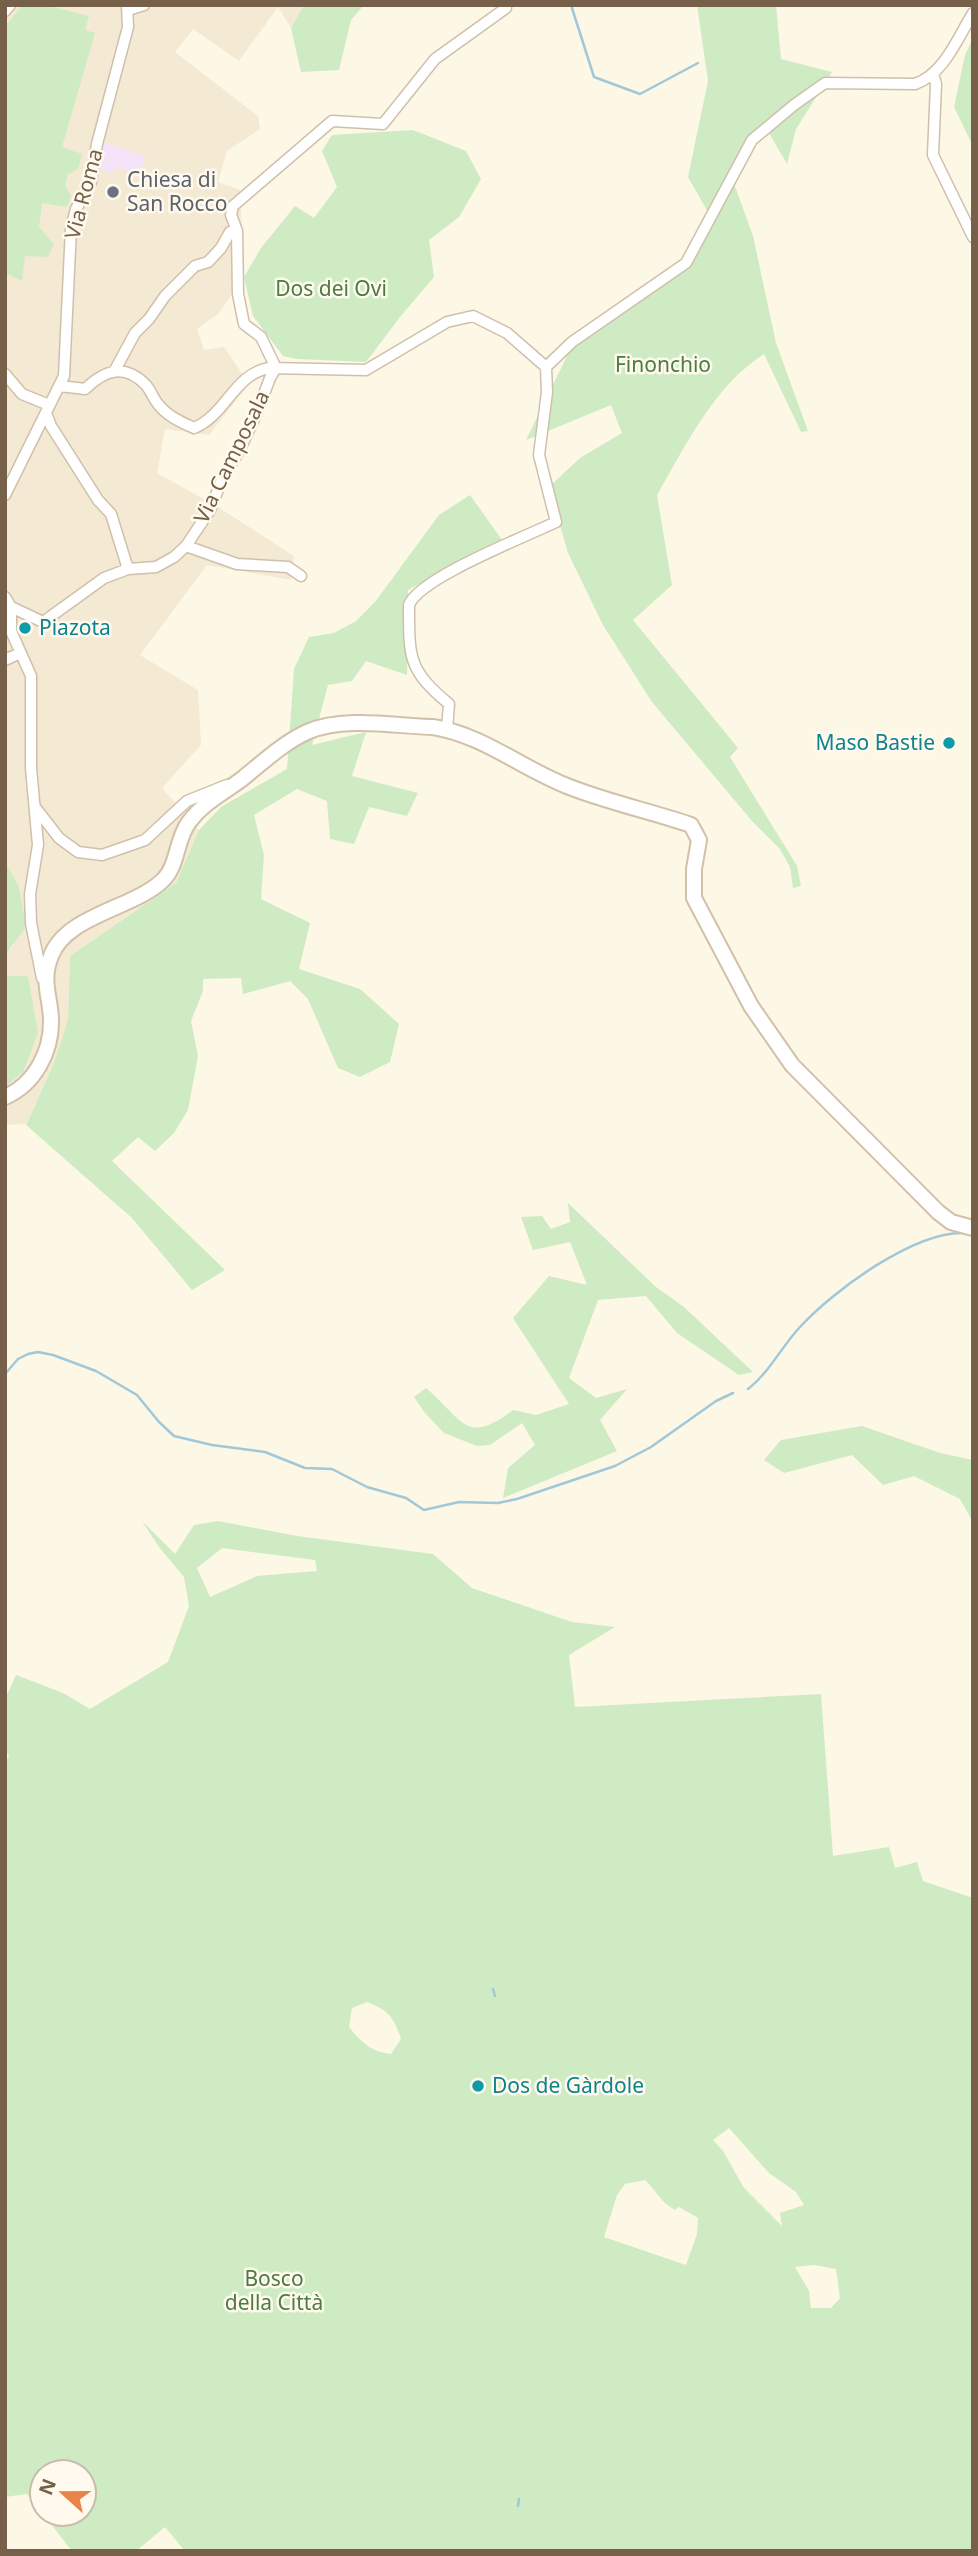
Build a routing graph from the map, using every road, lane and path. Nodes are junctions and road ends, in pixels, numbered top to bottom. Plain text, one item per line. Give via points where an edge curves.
1 (10, 5) edge
2 (144, 5) edge
3 (506, 5) edge
4 (127, 8) edge
5 (5, 11) edge
6 (973, 13) edge
7 (933, 73) junction
8 (237, 231) junction
9 (973, 237) edge
10 (546, 367) junction
11 (276, 368) junction
12 (115, 370) junction
13 (5, 374) edge
14 (60, 386) junction
15 (47, 409) junction
16 (5, 495) edge
17 (186, 546) junction
18 (128, 569) junction
19 (301, 576) dead end
20 (8, 602) edge
21 (20, 653) junction
22 (5, 660) edge
23 (446, 729) junction
24 (235, 784) junction
25 (34, 807) junction
26 (46, 995) junction
27 (5, 1097) edge
28 (973, 1228) edge

1 - 5 street
2 - 4 street
3 - 8 street via 435,59 383,124 332,121 233,206
4 - 14 street, Via Roma via 128,27 91,182 71,228
6 - 7 street
7 - 9 street via 933,155
7 - 10 street via 915,84 825,83 794,105 752,140 686,263 572,342
8 - 11 street via 238,294 244,324 261,337
8 - 12 street via 230,232 208,261 195,266 165,296 135,333
10 - 11 street via 507,333 473,316 447,322 366,370
10 - 23 street via 539,455 556,522 463,565 420,591 409,606 415,669 449,704
11 - 12 street via 256,370 240,382 207,423 194,428 167,413 136,377
11 - 17 street, Via Camposala via 210,509
12 - 14 street via 100,375 85,389
13 - 15 street via 22,394
14 - 15 street
15 - 16 street
15 - 18 street via 51,426 111,514
17 - 18 street, Via Camposala via 156,567
17 - 19 street via 237,564 288,567
18 - 20 street, Via Camposala via 104,579 43,622
20 - 21 street via 11,631
21 - 22 street
21 - 25 street via 31,676
23 - 24 street via 336,724 293,740
23 - 28 street via 493,746 565,785 691,825 699,840 694,898 751,1006 792,1065 938,1212 951,1222
24 - 25 street via 187,801 145,841 102,855 78,852 59,838
24 - 26 street via 201,806 183,830 165,879 66,935 51,954
25 - 26 street via 38,845 30,894
26 - 27 street via 50,1038 41,1065 27,1084

